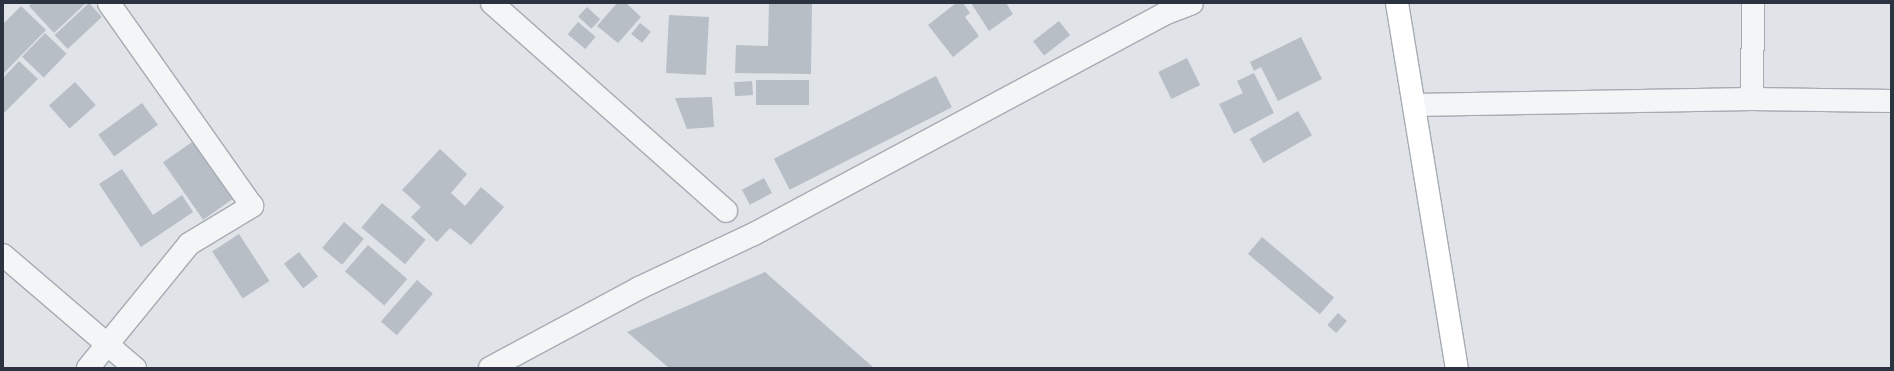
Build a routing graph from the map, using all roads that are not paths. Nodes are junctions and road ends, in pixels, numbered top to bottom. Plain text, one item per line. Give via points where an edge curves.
1 (109, 3) edge
2 (492, 3) edge
3 (1192, 3) edge
4 (1397, 3) edge
5 (1753, 3) edge
6 (1752, 98) junction
7 (1891, 101) edge
8 (1414, 105) junction
9 (726, 212) dead end
10 (3, 255) edge
11 (107, 344) junction
12 (88, 368) edge
13 (135, 368) edge
14 (490, 368) edge
15 (1457, 368) edge

1 - 11 street via 252,206 189,244
2 - 9 street
3 - 14 street via 1164,14 761,230 618,299
4 - 8 street
5 - 6 street
6 - 7 street
6 - 8 street
8 - 15 street
10 - 11 street
11 - 12 street
11 - 13 street

